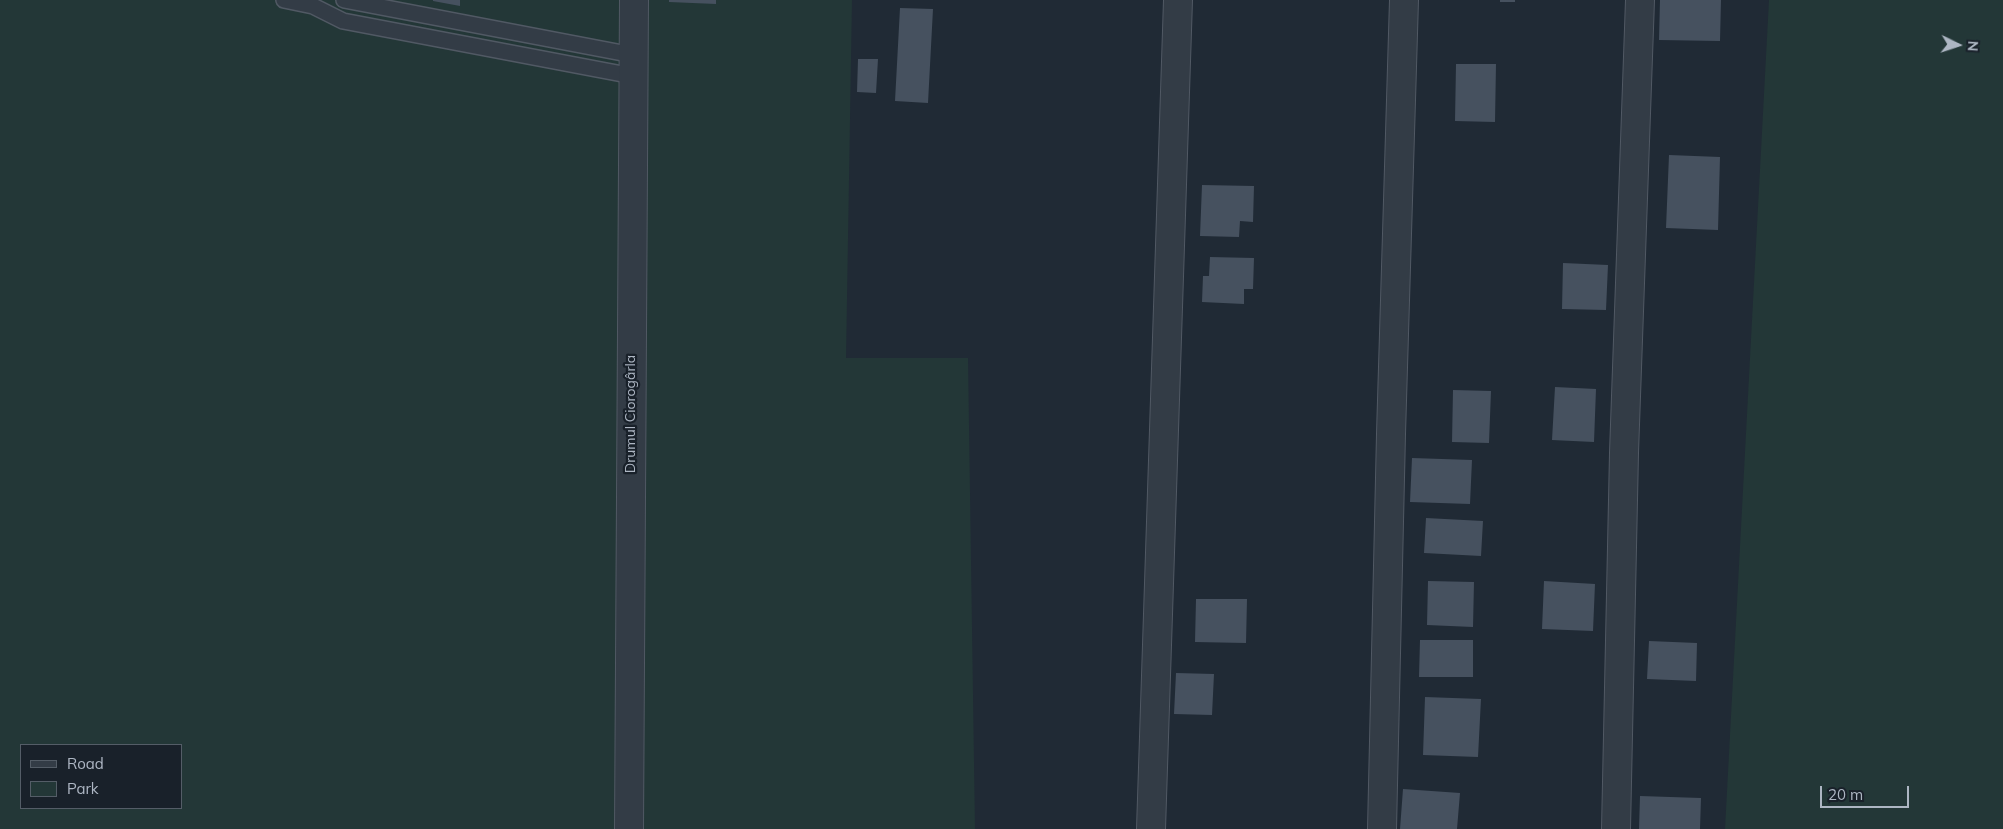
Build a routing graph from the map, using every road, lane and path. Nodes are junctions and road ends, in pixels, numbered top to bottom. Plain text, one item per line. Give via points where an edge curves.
1 (284, 0) edge
2 (344, 0) edge
3 (634, 0) edge
4 (1178, 0) edge
5 (1404, 0) edge
6 (1640, 0) edge
7 (633, 66) junction
8 (629, 829) edge
9 (1151, 829) edge
10 (1382, 829) edge
11 (1616, 829) edge

1 - 7 lane via 313,6 343,21
2 - 7 lane
3 - 7 street, Drumul Ciorogârla
4 - 9 street
5 - 10 street
6 - 11 street via 1624,454
7 - 8 street, Drumul Ciorogârla

